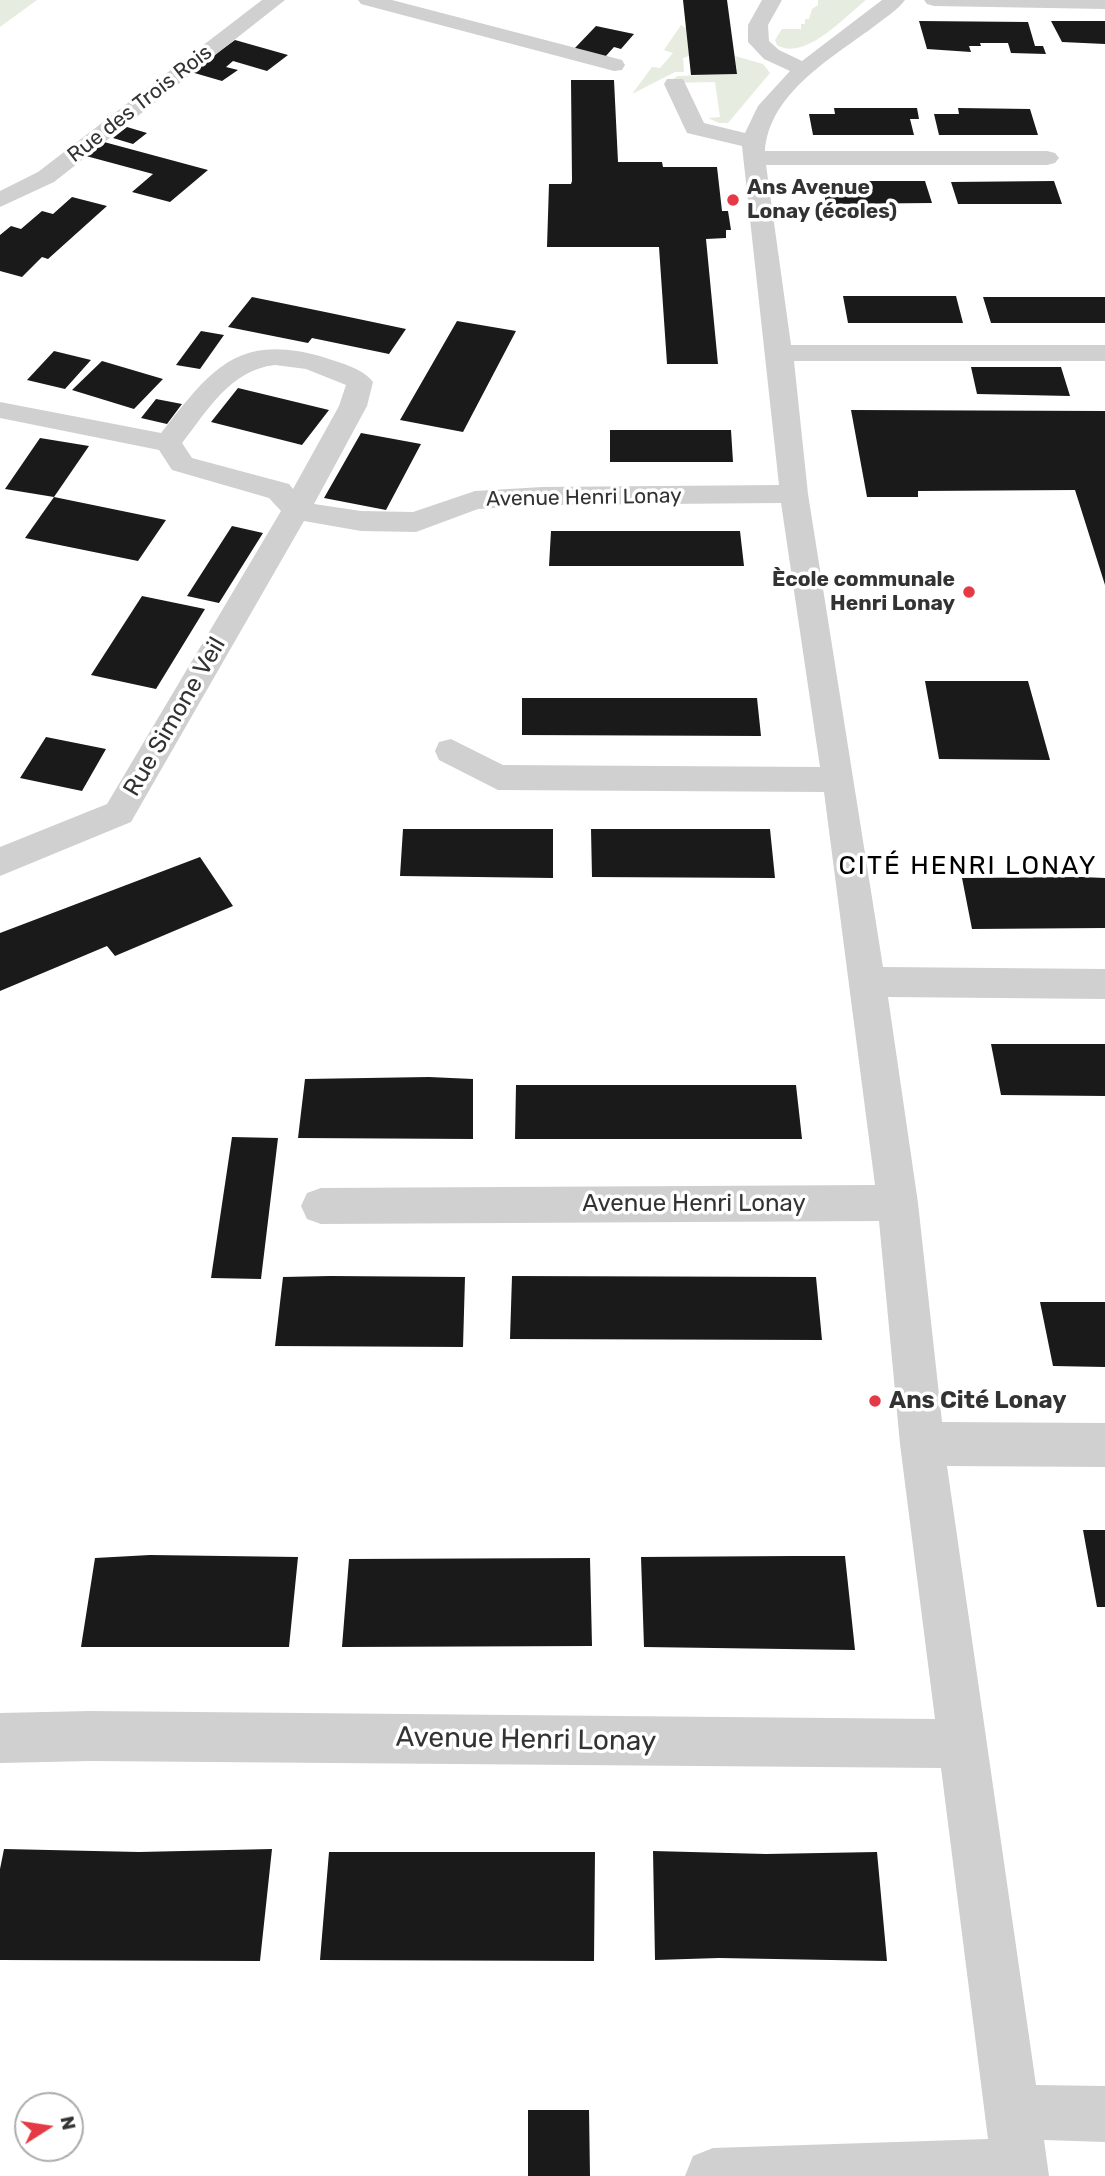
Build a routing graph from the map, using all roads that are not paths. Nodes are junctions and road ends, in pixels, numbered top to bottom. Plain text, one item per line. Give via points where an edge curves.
1 (275, 0) edge
2 (368, 0) edge
3 (772, 0) edge
4 (895, 0) edge
5 (934, 0) edge
6 (1105, 3) edge
7 (614, 65) dead end
8 (806, 70) junction
9 (675, 84) dead end
10 (753, 150) junction
11 (1047, 158) dead end
12 (0, 200) edge
13 (779, 353) junction
14 (1105, 353) edge
15 (0, 410) edge
16 (167, 443) junction
17 (794, 494) junction
18 (296, 510) junction
19 (451, 751) dead end
20 (839, 780) junction
21 (0, 862) edge
22 (867, 982) junction
23 (1105, 984) edge
24 (898, 1203) junction
25 (321, 1206) dead end
26 (922, 1444) junction
27 (1105, 1445) edge
28 (0, 1738) edge
29 (962, 1744) junction
30 (1012, 2112) junction
31 (1105, 2114) edge
32 (1020, 2171) edge
33 (713, 2176) edge

1 - 12 street, Rue des Trois Rois via 46,177
2 - 7 street
3 - 8 street via 757,26 756,38 763,48
4 - 8 street
5 - 6 street
8 - 10 street via 767,109
9 - 10 street via 695,128
10 - 11 street
10 - 13 street
13 - 14 street
13 - 17 street
15 - 16 street
16 - 18 street via 182,464 279,491
16 - 18 street, Rue Simone Veil via 226,374 249,359 287,358 339,370 360,382 353,406
17 - 18 street, Avenue Henri Lonay via 475,500 416,522 361,521
17 - 20 street
18 - 21 street, Rue Simone Veil via 119,813
19 - 20 street via 498,777
20 - 22 street
22 - 23 street
22 - 24 street
24 - 25 street, Avenue Henri Lonay
24 - 26 street
26 - 27 street
26 - 29 street
28 - 29 street, Avenue Henri Lonay
29 - 30 street
30 - 31 street
30 - 32 street
32 - 33 street

